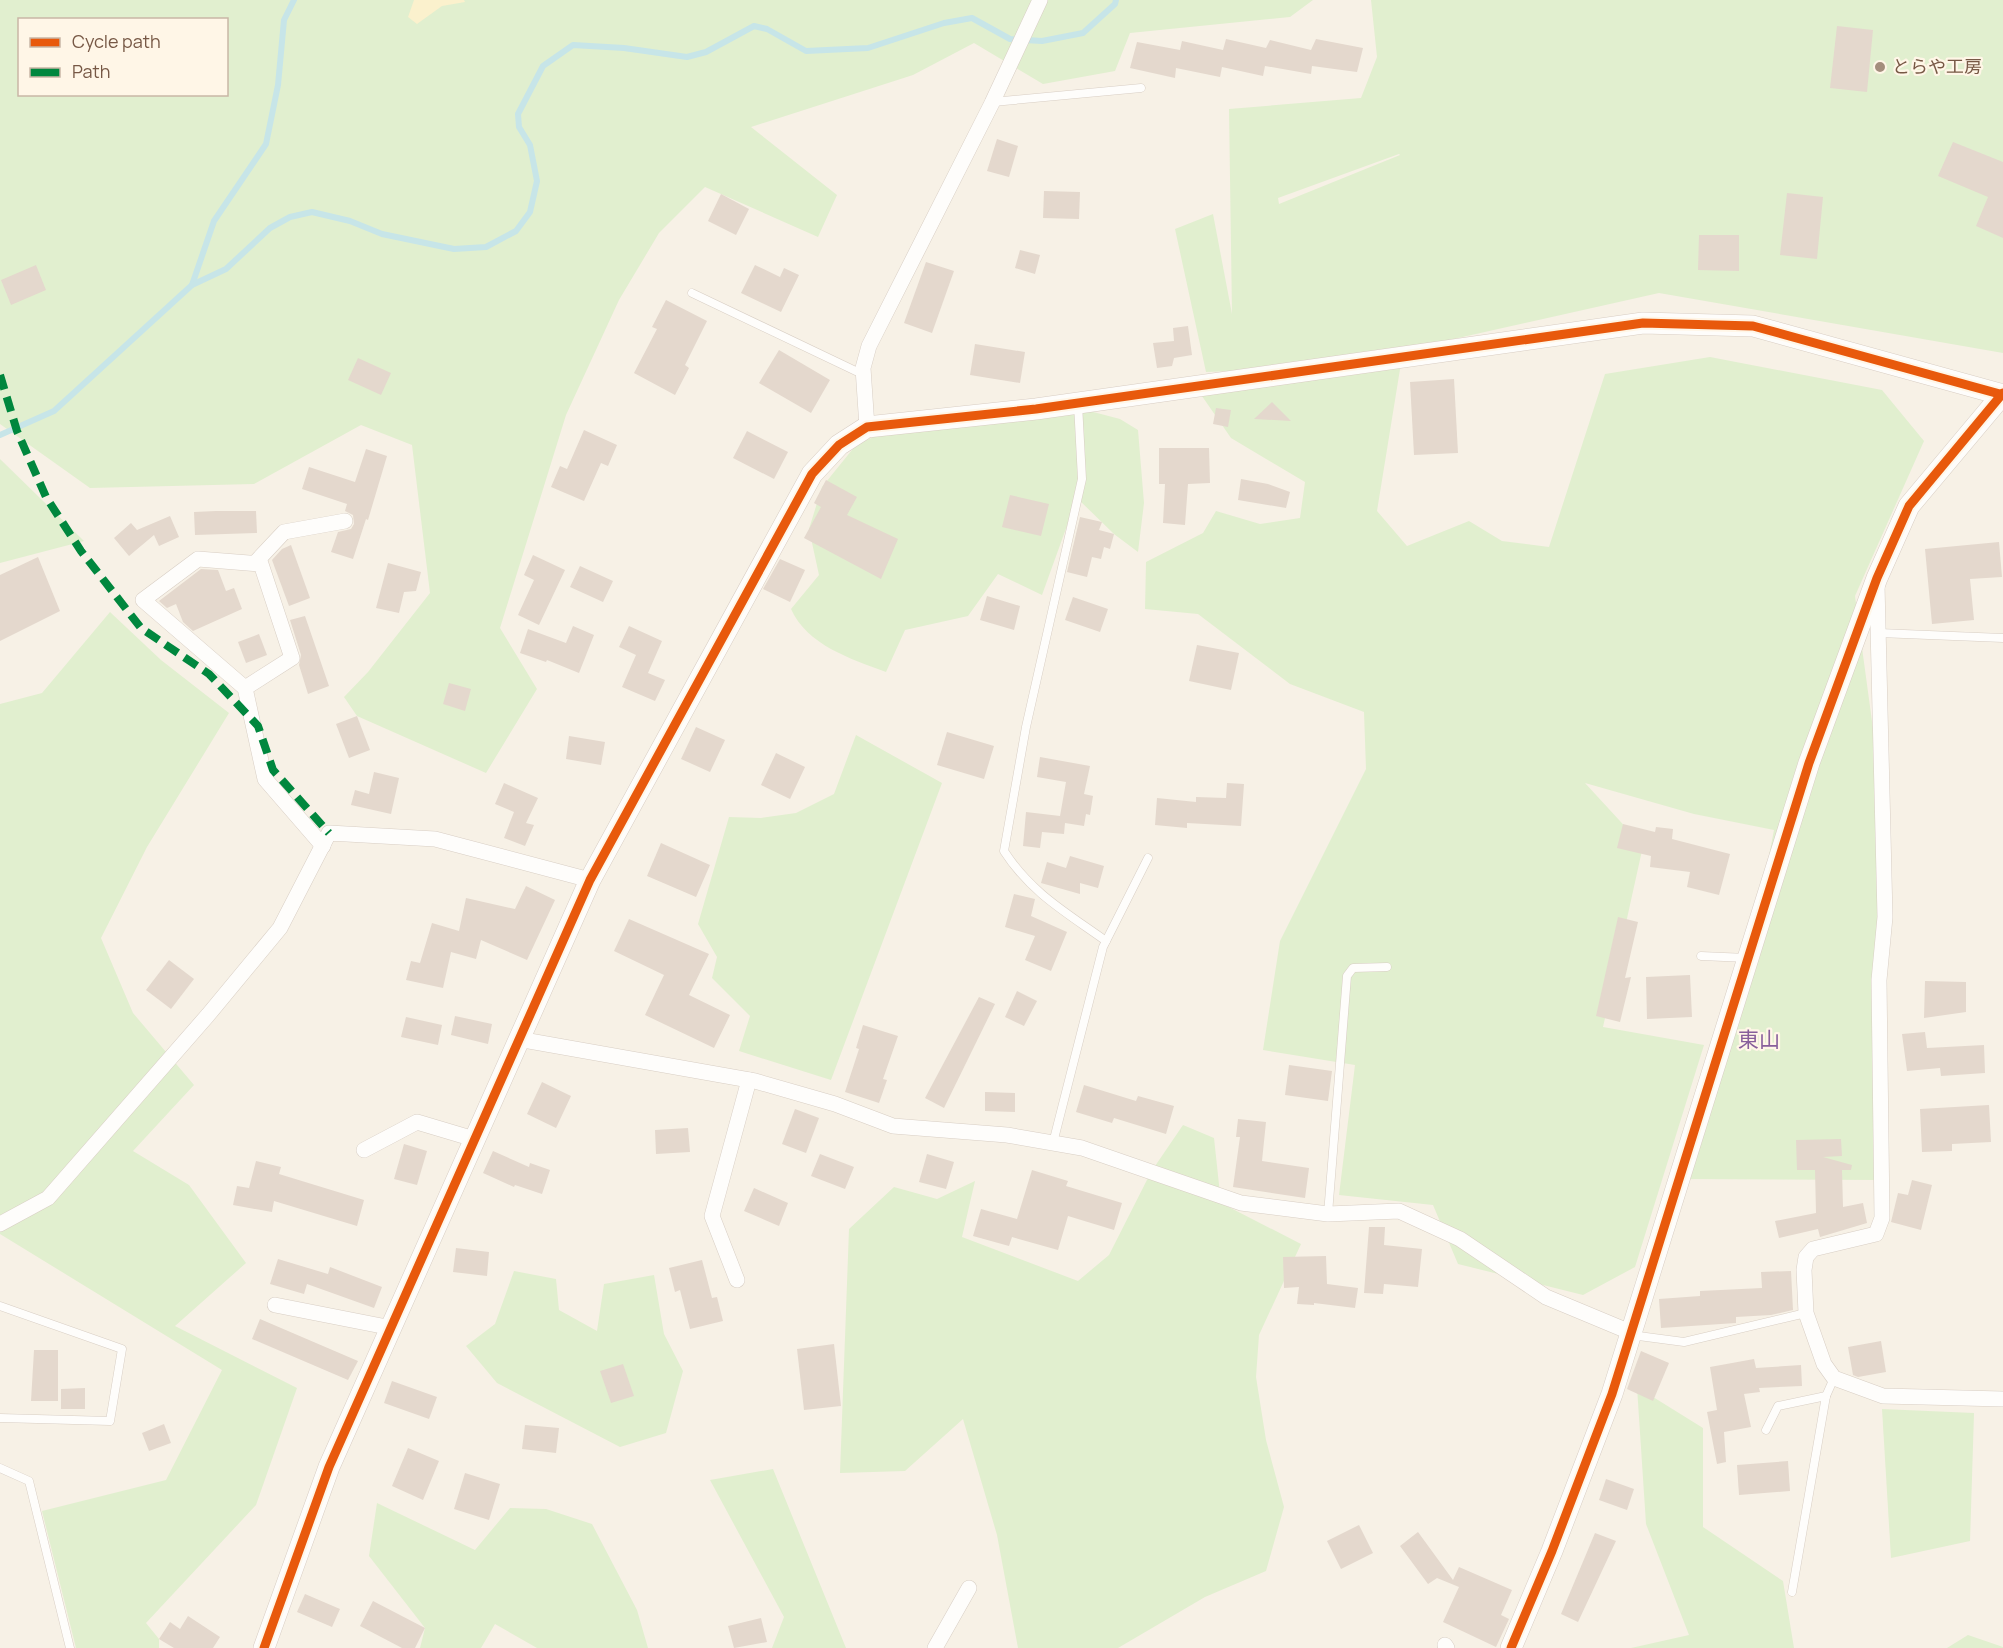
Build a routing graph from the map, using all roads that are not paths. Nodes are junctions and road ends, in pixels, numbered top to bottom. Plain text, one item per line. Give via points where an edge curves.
1 (1040, 0) edge
2 (1141, 88) dead end
3 (992, 103) junction
4 (692, 293) dead end
5 (864, 375) junction
6 (2002, 394) edge
7 (1077, 403) junction
8 (867, 428) junction
9 (345, 520) dead end
10 (255, 563) junction
11 (1877, 578) junction
12 (1879, 633) junction
13 (2003, 638) edge
14 (245, 688) junction
15 (323, 846) junction
16 (1148, 858) dead end
17 (590, 880) junction
18 (1106, 941) junction
19 (1701, 956) dead end
20 (1749, 958) junction
21 (1387, 967) dead end
22 (518, 1039) junction
23 (749, 1080) junction
24 (474, 1139) junction
25 (1053, 1143) junction
26 (364, 1150) dead end
27 (1328, 1214) junction
28 (0, 1224) edge
29 (737, 1280) dead end
30 (275, 1305) dead end
31 (0, 1306) edge
32 (1806, 1313) junction
33 (392, 1328) junction
34 (1630, 1333) junction
35 (1834, 1378) junction
36 (1826, 1396) junction
37 (2003, 1400) edge
38 (0, 1418) edge
39 (1766, 1430) dead end
40 (0, 1468) edge
41 (969, 1588) dead end
42 (1792, 1592) dead end
43 (70, 1648) edge
44 (264, 1648) edge
45 (935, 1648) edge
46 (1511, 1648) edge

1 - 3 street
2 - 3 lane
3 - 5 street via 869,346
4 - 5 lane
5 - 8 street
6 - 7 street via 1753,326 1642,323
6 - 11 street via 1909,506
7 - 8 street
7 - 18 lane via 1082,479 1026,727 1004,851 1020,876 1044,898
8 - 17 street via 839,445 812,474
9 - 10 street via 284,532
10 - 14 street via 261,564 292,658
10 - 14 street via 198,559 143,600
11 - 12 street
11 - 20 street via 1809,763
12 - 13 lane
12 - 32 street via 1885,917 1879,992 1882,1218 1876,1234 1813,1249 1806,1257
14 - 15 street via 265,779
15 - 17 street via 329,833 435,839
15 - 28 street via 280,928 208,1015 48,1198
16 - 18 lane
17 - 22 street
18 - 25 lane
19 - 20 lane
20 - 34 street
21 - 27 lane via 1353,968 1347,975
22 - 23 street
22 - 24 street
23 - 25 street via 836,1104 893,1126
23 - 29 street via 712,1216
24 - 26 street via 417,1122
24 - 33 street
25 - 27 street via 1082,1148 1241,1203
27 - 34 street via 1399,1211 1460,1239 1546,1297
30 - 33 street
31 - 38 lane via 122,1349 110,1421
32 - 34 lane via 1684,1342
32 - 35 street via 1824,1364
33 - 44 street via 329,1467
34 - 46 street via 1608,1404
35 - 36 lane
35 - 37 street via 1883,1396
36 - 39 lane via 1778,1406
36 - 42 lane
40 - 43 lane via 29,1481
41 - 45 street

